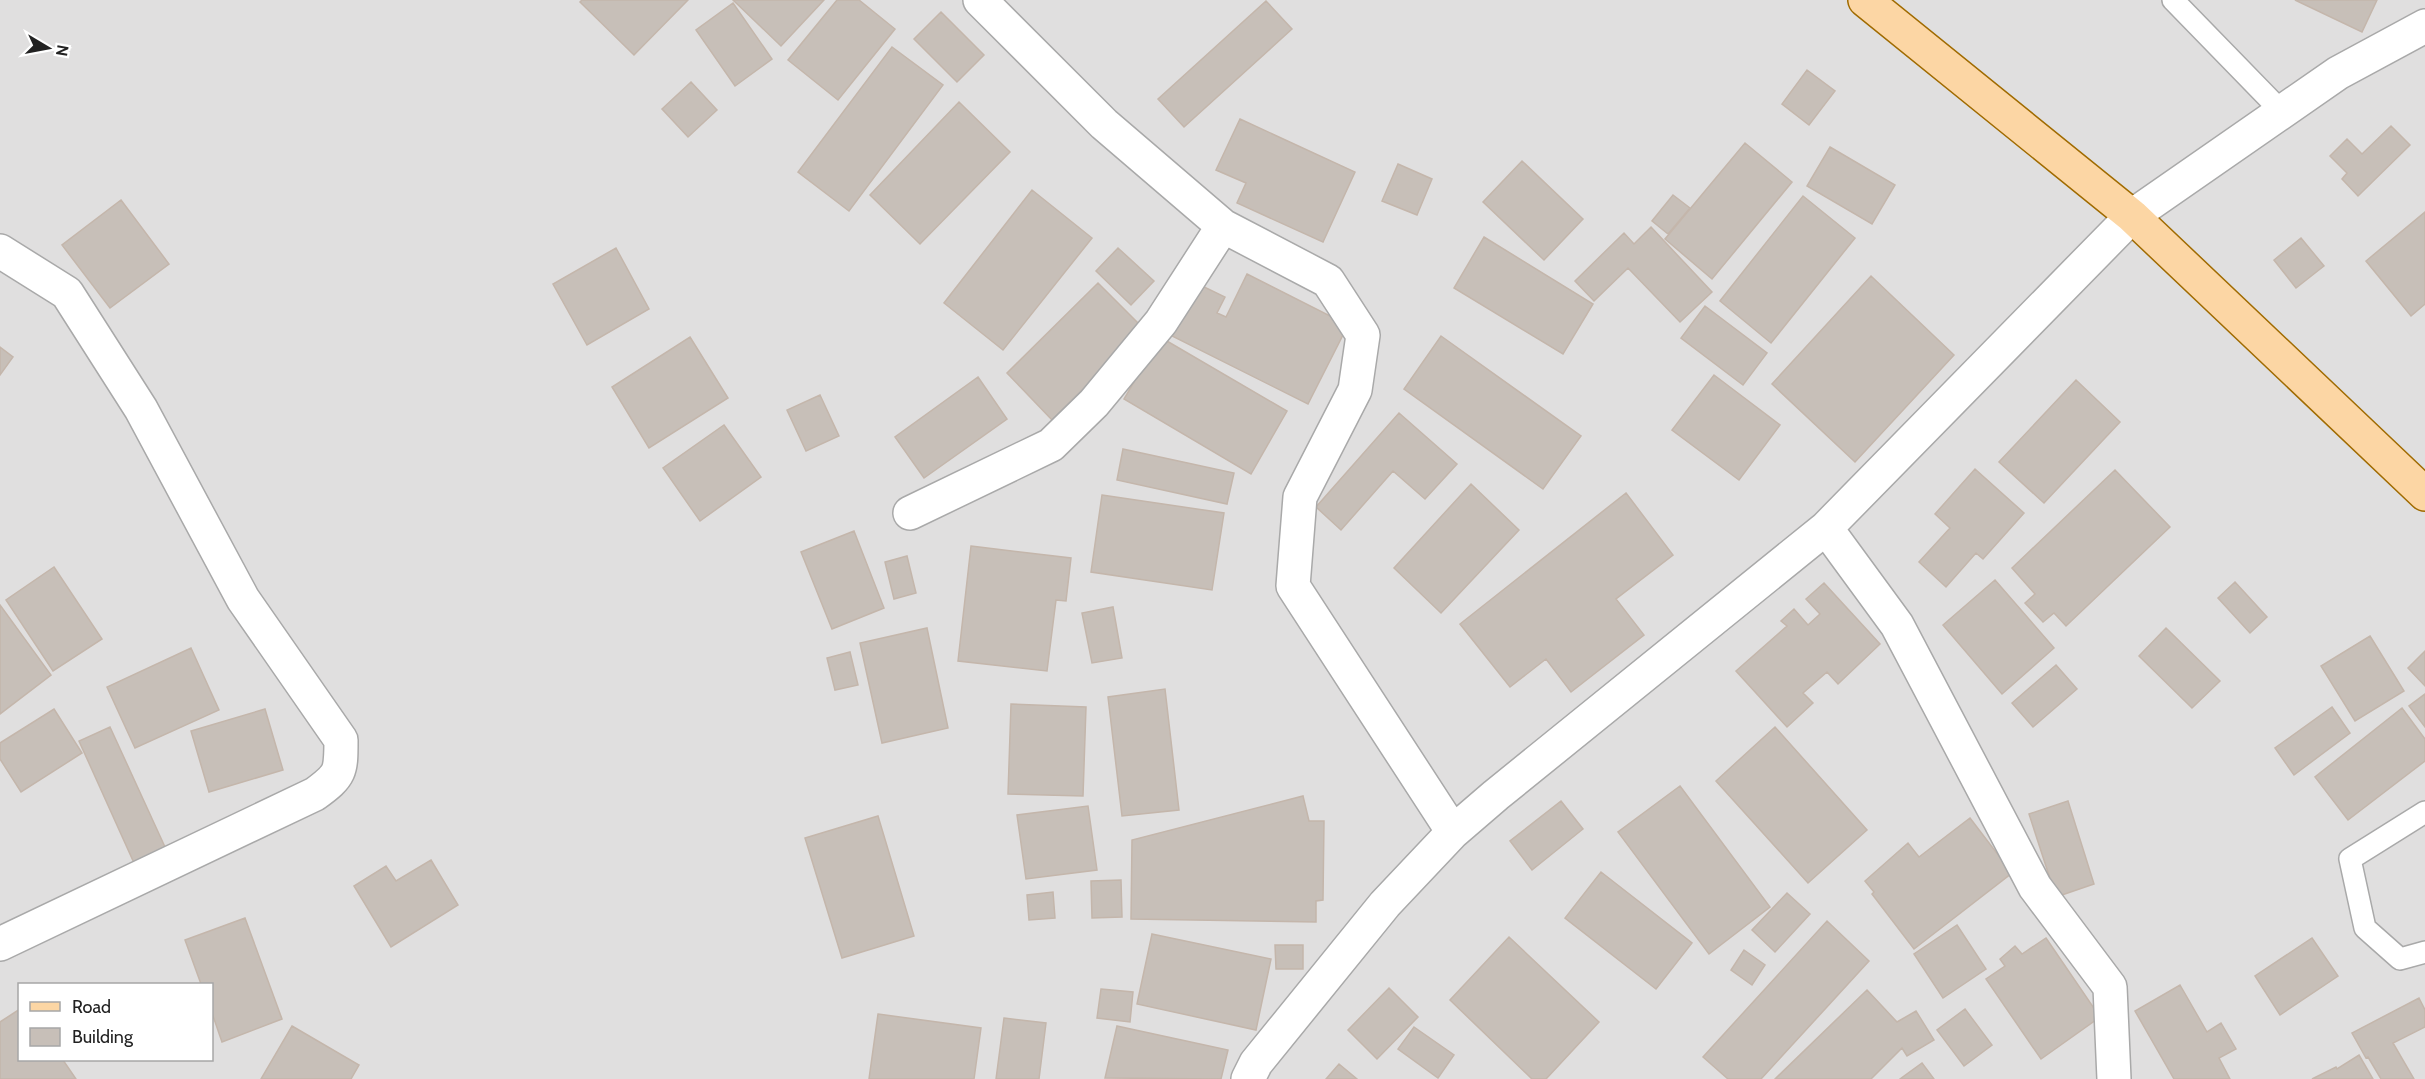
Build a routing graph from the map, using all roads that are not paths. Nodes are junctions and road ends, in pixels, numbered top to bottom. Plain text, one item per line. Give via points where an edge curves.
1 (980, 0) edge
2 (1865, 0) edge
3 (2173, 0) edge
4 (2425, 26) edge
5 (2282, 112) junction
6 (2132, 216) junction
7 (1223, 226) junction
8 (0, 251) edge
9 (2425, 494) edge
10 (910, 513) dead end
11 (1826, 528) junction
12 (2425, 812) edge
13 (1454, 832) junction
14 (0, 944) edge
15 (2425, 952) edge
16 (1248, 1079) edge
17 (2114, 1079) edge

1 - 7 street via 1104,124
2 - 6 main road
3 - 5 lane
4 - 5 street via 2338,73
5 - 6 street
6 - 9 main road
6 - 11 street
7 - 10 street via 1161,322 1094,403 1051,445
7 - 13 street via 1328,281 1363,335 1355,390 1300,497 1293,586
8 - 14 street via 67,293 141,409 243,599 342,740 341,764 334,780 315,794
11 - 13 street
11 - 17 street via 1897,625 2035,887 2110,987
12 - 15 lane via 2350,859 2364,928 2400,959
13 - 16 street via 1385,904 1256,1063

